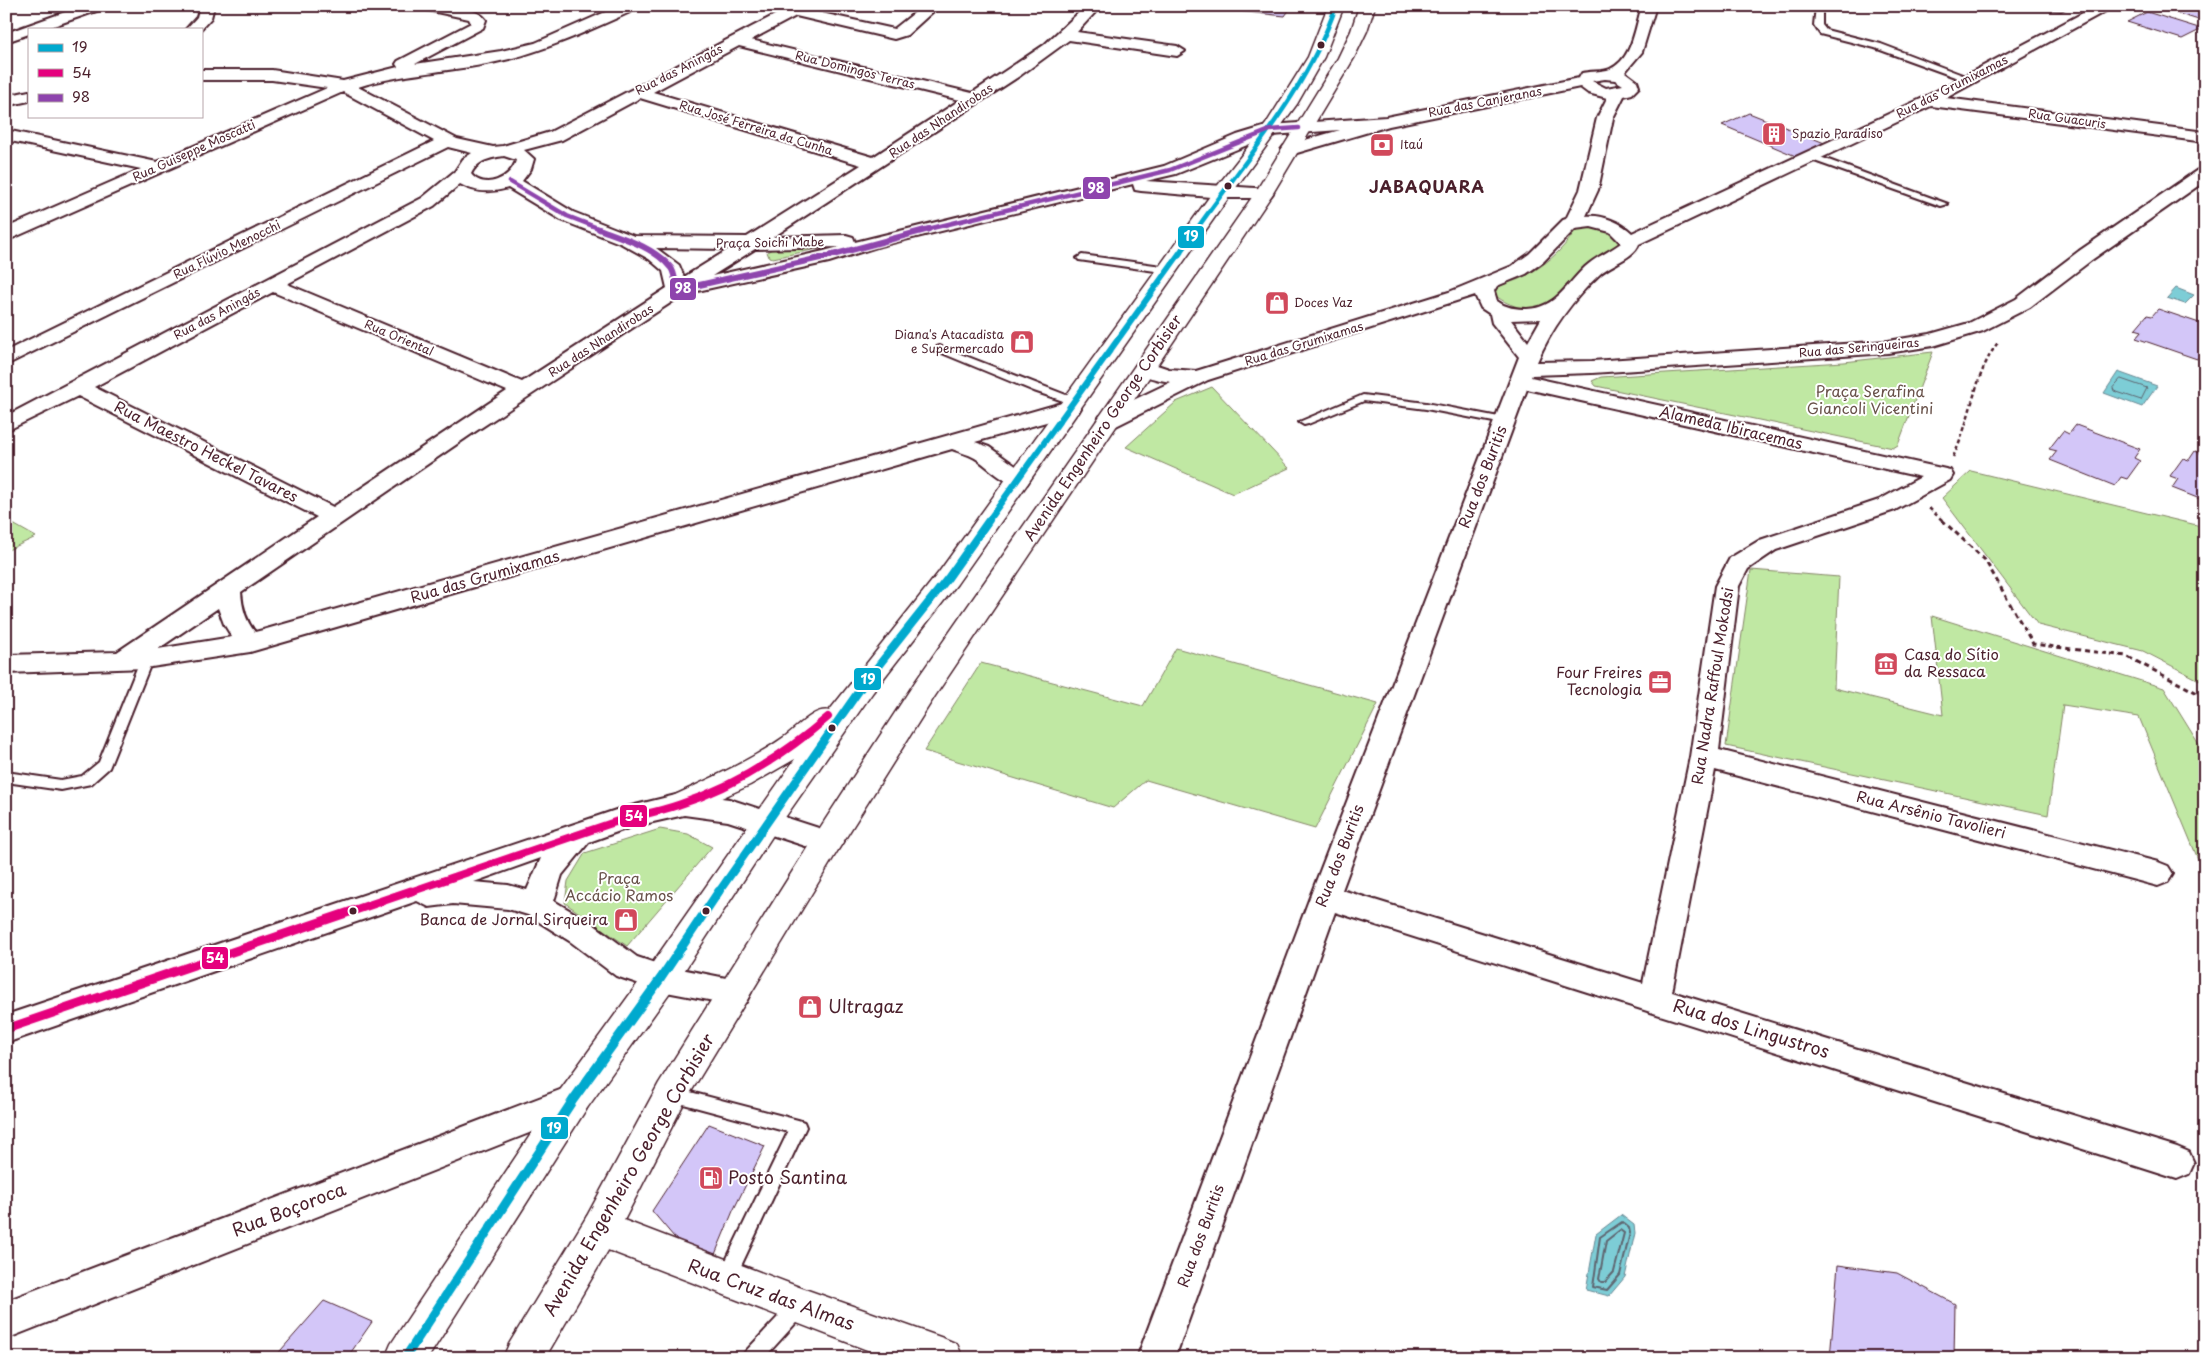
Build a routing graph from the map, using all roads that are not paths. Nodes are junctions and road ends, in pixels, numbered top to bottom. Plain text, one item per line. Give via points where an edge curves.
1 (97, 6) edge
2 (207, 6) edge
3 (427, 6) edge
4 (632, 6) edge
5 (932, 6) edge
6 (1094, 6) edge
7 (1336, 6) edge
8 (1367, 6) edge
9 (1650, 6) edge
10 (1819, 6) edge
11 (2056, 6) edge
12 (2061, 6) edge
13 (2108, 6) edge
14 (799, 9) edge
15 (32, 28) edge
16 (194, 28) edge
17 (28, 29) edge
18 (1066, 35) junction
19 (7, 37) edge
20 (736, 41) junction
21 (1177, 51) dead end
22 (383, 74) junction
23 (1612, 74) junction
24 (202, 75) edge
25 (1970, 80) junction
26 (1584, 82) junction
27 (344, 86) junction
28 (28, 89) edge
29 (1599, 91) junction
30 (637, 92) junction
31 (6, 93) edge
32 (1617, 93) junction
33 (28, 96) edge
34 (974, 98) junction
35 (6, 100) edge
36 (1929, 101) junction
37 (1605, 118) junction
38 (1386, 122) junction
39 (1304, 128) junction
40 (1270, 130) junction
41 (6, 134) edge
42 (556, 136) junction
43 (2205, 137) edge
44 (449, 142) junction
45 (1290, 150) junction
46 (498, 152) junction
47 (1809, 156) junction
48 (876, 164) junction
49 (157, 167) junction
50 (465, 168) junction
51 (525, 168) junction
52 (2205, 173) edge
53 (1171, 179) junction
54 (510, 182) junction
55 (486, 186) junction
56 (1222, 193) junction
57 (1264, 193) junction
58 (428, 202) junction
59 (1944, 204) dead end
60 (819, 215) junction
61 (1583, 221) junction
62 (6, 235) edge
63 (630, 240) junction
64 (854, 241) junction
65 (1630, 241) junction
66 (874, 242) junction
67 (754, 243) junction
68 (1082, 258) dead end
69 (1169, 270) junction
70 (1490, 282) junction
71 (273, 285) junction
72 (677, 290) junction
73 (1558, 307) junction
74 (1496, 310) junction
75 (1408, 312) junction
76 (940, 349) dead end
77 (6, 359) edge
78 (1145, 367) junction
79 (1524, 369) junction
80 (1201, 376) junction
81 (77, 387) junction
82 (525, 391) junction
83 (1073, 405) junction
84 (1108, 421) junction
85 (1304, 422) dead end
86 (1504, 422) junction
87 (6, 425) edge
88 (955, 443) junction
89 (1942, 475) joint
90 (1019, 479) junction
91 (335, 517) junction
92 (228, 588) junction
93 (250, 643) junction
94 (135, 659) junction
95 (6, 664) edge
96 (863, 685) junction
97 (1704, 757) junction
98 (6, 777) edge
99 (684, 804) junction
100 (766, 821) junction
101 (578, 835) junction
102 (827, 842) junction
103 (2158, 874) dead end
104 (1325, 898) junction
105 (386, 900) junction
106 (538, 906) junction
107 (661, 978) junction
108 (734, 992) junction
109 (1655, 999) junction
110 (6, 1030) edge
111 (671, 1094) junction
112 (573, 1100) junction
113 (2177, 1163) dead end
114 (600, 1229) junction
115 (726, 1278) junction
116 (799, 1306) junction
117 (6, 1320) edge
118 (405, 1358) edge
119 (522, 1358) edge
120 (751, 1358) edge
121 (943, 1358) edge
122 (1156, 1358) edge

1 - 15 street
2 - 16 street via 204,18
3 - 22 street via 474,16 479,20 478,25
4 - 22 street via 540,46 502,56
5 - 14 street via 902,32 894,34
6 - 18 street, Rua das Nhandirobas
7 - 40 main road via 1317,56
8 - 39 main road, Avenida Engenheiro George Corbisier via 1346,58
9 - 23 street via 1637,52 1628,64
10 - 25 lane via 1818,25 1823,32 1878,46
11 - 12 street
13 - 25 street, Rua das Grumixamas
14 - 20 street, Rua das Aningás
17 - 19 street
18 - 21 street
18 - 34 street, Rua das Nhandirobas
20 - 30 street, Rua das Aningás
20 - 34 street, Rua Domingos Terras
22 - 27 street, Rua Guiseppe Moscatti
23 - 26 street, Rua das Canjeranas via 1592,75
23 - 32 street via 1625,78 1631,84 1628,90
24 - 27 street via 272,75
25 - 36 street, Rua das Grumixamas
26 - 29 street
26 - 38 street, Rua das Canjeranas
27 - 44 street
27 - 49 street, Rua Guiseppe Moscatti
28 - 31 street
29 - 32 street
29 - 37 street
30 - 42 street, Rua das Aningás
30 - 48 street, Rua José Ferreira da Cunha
31 - 35 street
32 - 37 street
33 - 35 street
34 - 48 street, Rua das Nhandirobas
36 - 43 street, Rua Guacuris
36 - 47 street, Rua das Grumixamas
37 - 61 street
38 - 39 street, Rua das Canjeranas
38 - 45 street, Rua das Canjeranas
39 - 40 street, Rua das Canjeranas
39 - 45 main road, Avenida Engenheiro George Corbisier
40 - 53 street, Rua das Canjeranas via 1244,139
40 - 56 main road
41 - 49 street
42 - 46 street, Rua das Aningás
42 - 51 street, Rua das Aningás
44 - 46 street
44 - 50 street
44 - 77 street, Rua Flúvio Menocchi
45 - 57 main road, Avenida Engenheiro George Corbisier
46 - 50 street, Rua das Aningás
46 - 51 street via 517,153 524,158
47 - 59 lane
47 - 65 street, Rua das Grumixamas
48 - 60 street, Rua das Nhandirobas
49 - 62 street, Rua Guiseppe Moscatti
50 - 55 street via 464,180 472,185
50 - 58 street, Rua das Aningás
51 - 54 street, Rua das Aningás
52 - 79 street, Rua das Seringueiras via 2023,303 1976,327 1933,340 1888,348
53 - 56 street, Rua das Canjeranas
53 - 66 street, Rua das Canjeranas via 1105,186
54 - 55 street, Rua das Aningás
54 - 63 street via 567,216
55 - 58 street, Rua das Aningás
56 - 57 street, Rua das Canjeranas
56 - 69 main road
57 - 78 main road, Avenida Engenheiro George Corbisier
58 - 71 street, Rua das Aningás
60 - 64 street via 827,228
60 - 67 street, Rua das Nhandirobas
61 - 65 street via 1617,228
61 - 70 street, Rua das Grumixamas via 1563,229 1559,237 1519,270
63 - 67 street, Praça Soichi Mabe
63 - 72 street via 665,261 672,270
64 - 66 street, Praça Soichi Mabe
64 - 67 street, Praça Soichi Mabe
65 - 73 street, Rua das Grumixamas via 1622,252 1582,280
66 - 72 street, Praça Soichi Mabe via 829,256
67 - 72 street, Rua das Nhandirobas
68 - 69 lane
69 - 83 main road
70 - 74 street via 1484,296
70 - 75 street, Rua das Grumixamas
71 - 81 street, Rua das Aningás
71 - 82 street, Rua Oriental
72 - 82 street, Rua das Nhandirobas
73 - 74 street, Rua das Grumixamas via 1515,314
73 - 79 street, Rua dos Buritis
74 - 75 street, Rua das Grumixamas
74 - 79 street
75 - 80 street, Rua das Grumixamas
76 - 83 lane
78 - 80 street, Rua das Grumixamas via 1156,374 1168,376
78 - 84 main road, Avenida Engenheiro George Corbisier
79 - 86 street, Rua dos Buritis
79 - 89 street, Alameda Ibiracemas
80 - 84 street, Rua das Grumixamas
81 - 87 street, Rua das Aningás
81 - 91 street, Rua Maestro Heckel Tavares
82 - 91 street, Rua das Nhandirobas
83 - 88 street, Rua das Grumixamas
83 - 90 main road
84 - 102 main road, Avenida Engenheiro George Corbisier via 924,688
85 - 86 lane via 1363,398 1426,406
86 - 104 street, Rua dos Buritis
88 - 90 street via 981,452
88 - 93 street, Rua das Grumixamas
89 - 97 street, Rua Nadra Raffoul Mokodsi via 1887,505 1768,545 1740,564 1726,586
90 - 96 main road via 948,578
91 - 92 street, Rua das Nhandirobas
92 - 93 street via 232,617 237,629
92 - 94 street, Rua das Nhandirobas
93 - 94 street, Rua das Grumixamas
94 - 95 street, Rua das Grumixamas
94 - 98 lane via 104,765 86,780 61,785
96 - 99 main road via 801,742 754,771
96 - 100 main road
97 - 103 street, Rua Arsênio Tavolieri
97 - 109 street, Rua Nadra Raffoul Mokodsi
99 - 100 street via 729,810
99 - 101 street via 629,816
100 - 102 street
100 - 107 main road
101 - 105 street
101 - 106 street via 561,851 549,869 541,887
102 - 108 main road, Avenida Engenheiro George Corbisier
104 - 109 street, Rua dos Lingustros
104 - 122 street, Rua dos Buritis
105 - 106 street via 453,892 508,897
105 - 110 street
106 - 107 street via 627,966
107 - 108 street
107 - 112 main road
108 - 111 main road, Avenida Engenheiro George Corbisier
109 - 113 street, Rua dos Lingustros
111 - 114 main road, Avenida Engenheiro George Corbisier
111 - 115 lane via 798,1127
112 - 117 street, Rua Boçoroca
112 - 118 main road
114 - 115 main road, Rua Cruz das Almas
114 - 119 main road, Avenida Engenheiro George Corbisier
115 - 116 main road, Rua Cruz das Almas
116 - 120 lane
116 - 121 main road, Rua Cruz das Almas

